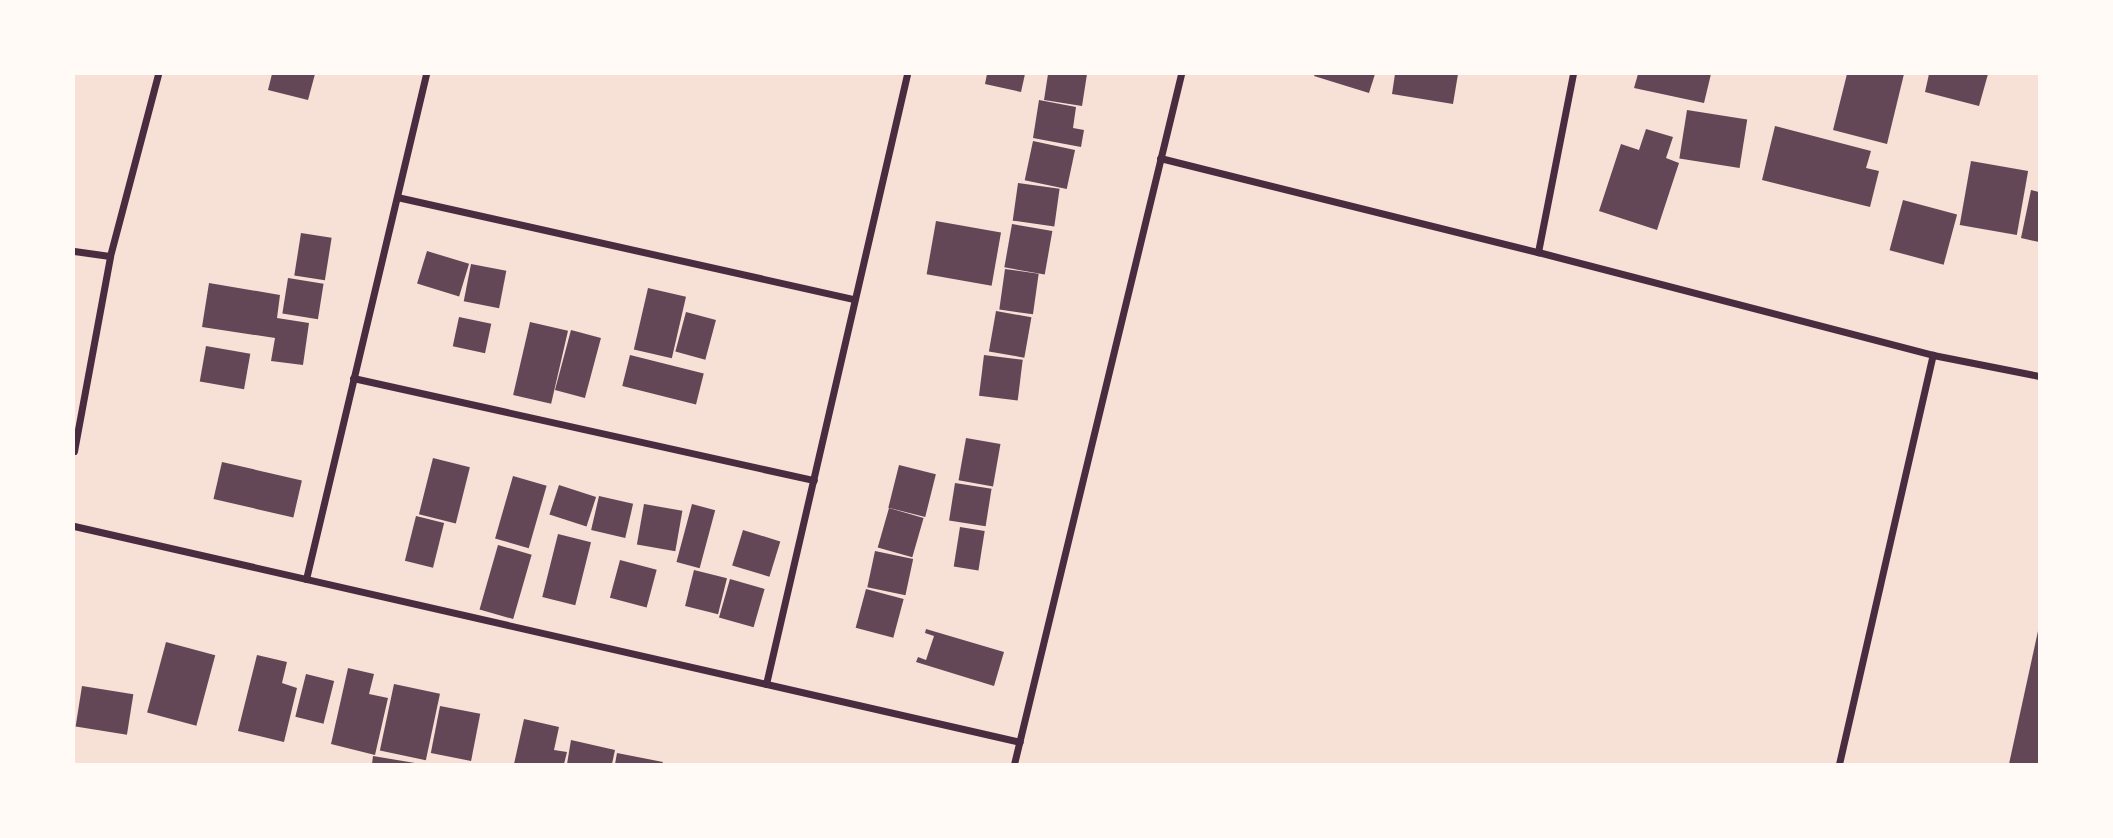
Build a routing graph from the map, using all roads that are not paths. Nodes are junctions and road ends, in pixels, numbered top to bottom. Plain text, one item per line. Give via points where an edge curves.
1 (158, 74) edge
2 (426, 74) edge
3 (907, 74) edge
4 (1181, 74) edge
5 (1573, 74) edge
6 (1160, 159) junction
7 (397, 197) junction
8 (74, 251) edge
9 (1538, 252) junction
10 (110, 256) junction
11 (855, 299) junction
12 (1933, 355) junction
13 (2039, 376) edge
14 (353, 378) junction
15 (74, 452) edge
16 (814, 480) junction
17 (74, 526) edge
18 (306, 579) junction
19 (766, 684) junction
20 (1020, 742) junction
21 (1014, 765) edge
22 (1839, 765) edge

1 - 10 street
2 - 7 street
3 - 11 street
4 - 6 street
5 - 9 street
6 - 9 street
6 - 20 street
7 - 11 street
7 - 14 street
8 - 10 street
9 - 12 street
10 - 15 street
11 - 16 street
12 - 13 street
12 - 22 street
14 - 16 street
14 - 18 street
16 - 19 street
17 - 18 street
18 - 19 street
19 - 20 street
20 - 21 street

